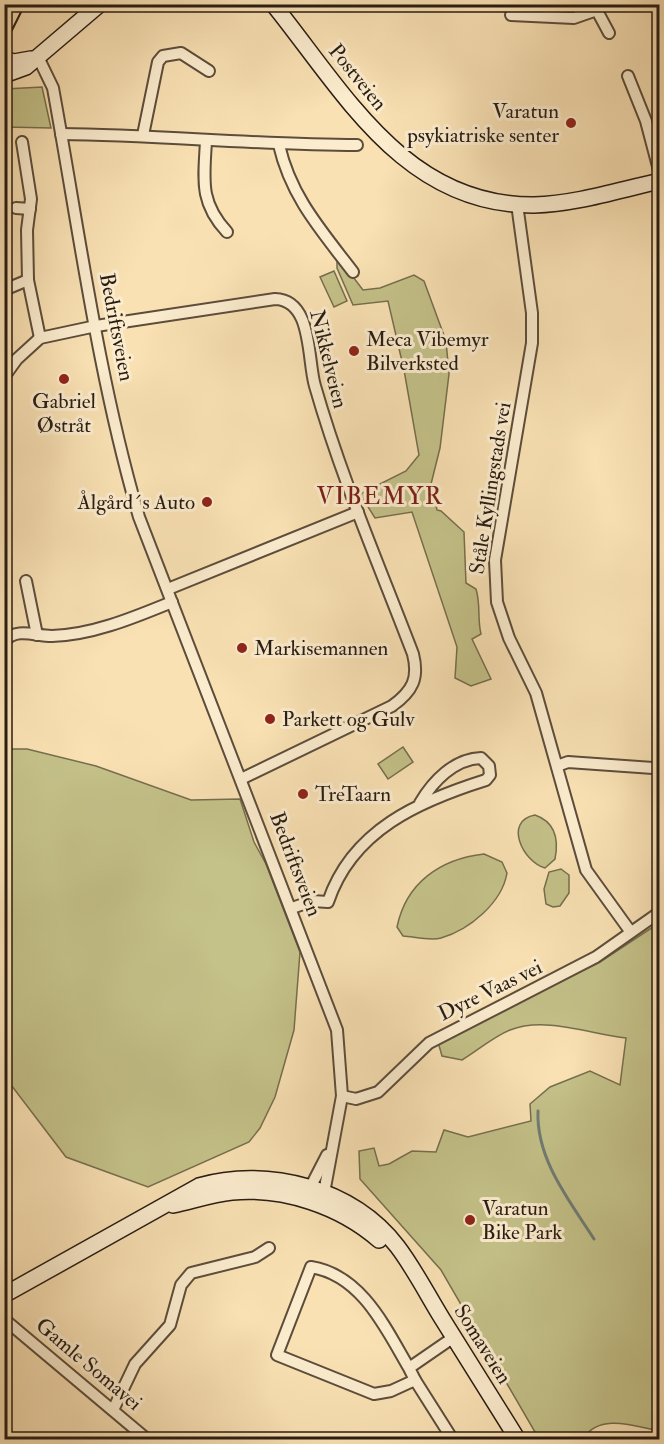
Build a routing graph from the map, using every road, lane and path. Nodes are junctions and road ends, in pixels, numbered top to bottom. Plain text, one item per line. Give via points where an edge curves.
1 (15, 4) edge
2 (100, 4) edge
3 (278, 7) edge
4 (596, 7) edge
5 (511, 15) dead end
6 (4, 26) edge
7 (609, 33) dead end
8 (36, 58) junction
9 (4, 59) edge
10 (209, 71) dead end
11 (4, 75) edge
12 (628, 76) dead end
13 (61, 134) junction
14 (143, 135) junction
15 (206, 141) junction
16 (22, 142) dead end
17 (279, 144) junction
18 (357, 145) dead end
19 (660, 174) edge
20 (660, 181) edge
21 (517, 204) junction
22 (16, 208) dead end
23 (30, 209) junction
24 (227, 232) dead end
25 (354, 272) dead end
26 (28, 280) junction
27 (4, 291) edge
28 (96, 326) junction
29 (40, 338) junction
30 (4, 377) edge
31 (358, 512) junction
32 (26, 581) dead end
33 (168, 588) junction
34 (172, 602) junction
35 (37, 635) junction
36 (4, 641) edge
37 (557, 766) junction
38 (652, 768) dead end
39 (241, 779) junction
40 (420, 803) junction
41 (292, 908) junction
42 (660, 912) edge
43 (630, 932) junction
44 (342, 1096) junction
45 (315, 1194) junction
46 (269, 1248) dead end
47 (4, 1295) edge
48 (4, 1319) edge
49 (454, 1337) junction
50 (409, 1368) junction
51 (415, 1380) junction
52 (113, 1410) junction
53 (148, 1440) edge
54 (453, 1440) edge
55 (518, 1440) edge

1 - 6 main road
2 - 8 main road
3 - 21 main road, Postveien via 371,128 400,157 427,177 457,190
4 - 5 street via 574,18
4 - 7 street
8 - 9 main road via 14,62
8 - 11 main road via 26,67
8 - 13 street, Bedriftsveien via 53,88
10 - 14 street via 181,53 163,56 158,62
12 - 19 street via 646,121
13 - 14 street
13 - 28 street, Bedriftsveien
14 - 15 street
15 - 17 street
15 - 24 street via 205,195
16 - 23 street
17 - 18 street
17 - 25 street via 285,171 300,202
20 - 21 main road, Postveien via 568,201
21 - 37 street, Ståle Kyllingstads vei via 532,313 532,343 500,529 495,589 509,638 536,693
22 - 23 street
23 - 26 street
26 - 27 street
26 - 29 street
28 - 29 street
28 - 31 street, Nikkelveien via 275,299 290,301 302,318 322,411
28 - 33 street, Bedriftsveien via 125,469 139,517
29 - 30 street
31 - 33 street
31 - 39 street, Nikkelveien via 412,654 417,671 414,683 408,695 393,706
32 - 35 street
33 - 34 street, Bedriftsveien
34 - 35 street via 92,630
34 - 39 street, Bedriftsveien
35 - 36 street via 11,634
37 - 38 street via 568,762
37 - 43 street, Ståle Kyllingstads vei via 586,870
39 - 41 street, Bedriftsveien
40 - 40 street via 486,780 489,766 481,758 455,764
40 - 41 street via 363,846 340,875 328,902 312,901
41 - 44 street, Bedriftsveien via 337,1029
42 - 43 street, Dyre Vaas vei
43 - 44 street, Dyre Vaas vei via 567,974 429,1043 378,1092 356,1099
44 - 45 street, Bedriftsveien via 332,1147
45 - 47 main road, Somaveien via 263,1180 230,1179 188,1191
45 - 49 main road, Somaveien via 369,1231 412,1270
46 - 52 street via 255,1257 191,1273 185,1278 170,1325 135,1364
48 - 52 street, Gamle Somavei
49 - 50 street
49 - 55 main road, Somaveien
50 - 51 street
50 - 51 street via 358,1292 340,1279 311,1267 277,1354 374,1394 391,1392
51 - 54 street
52 - 53 street, Gamle Somavei

